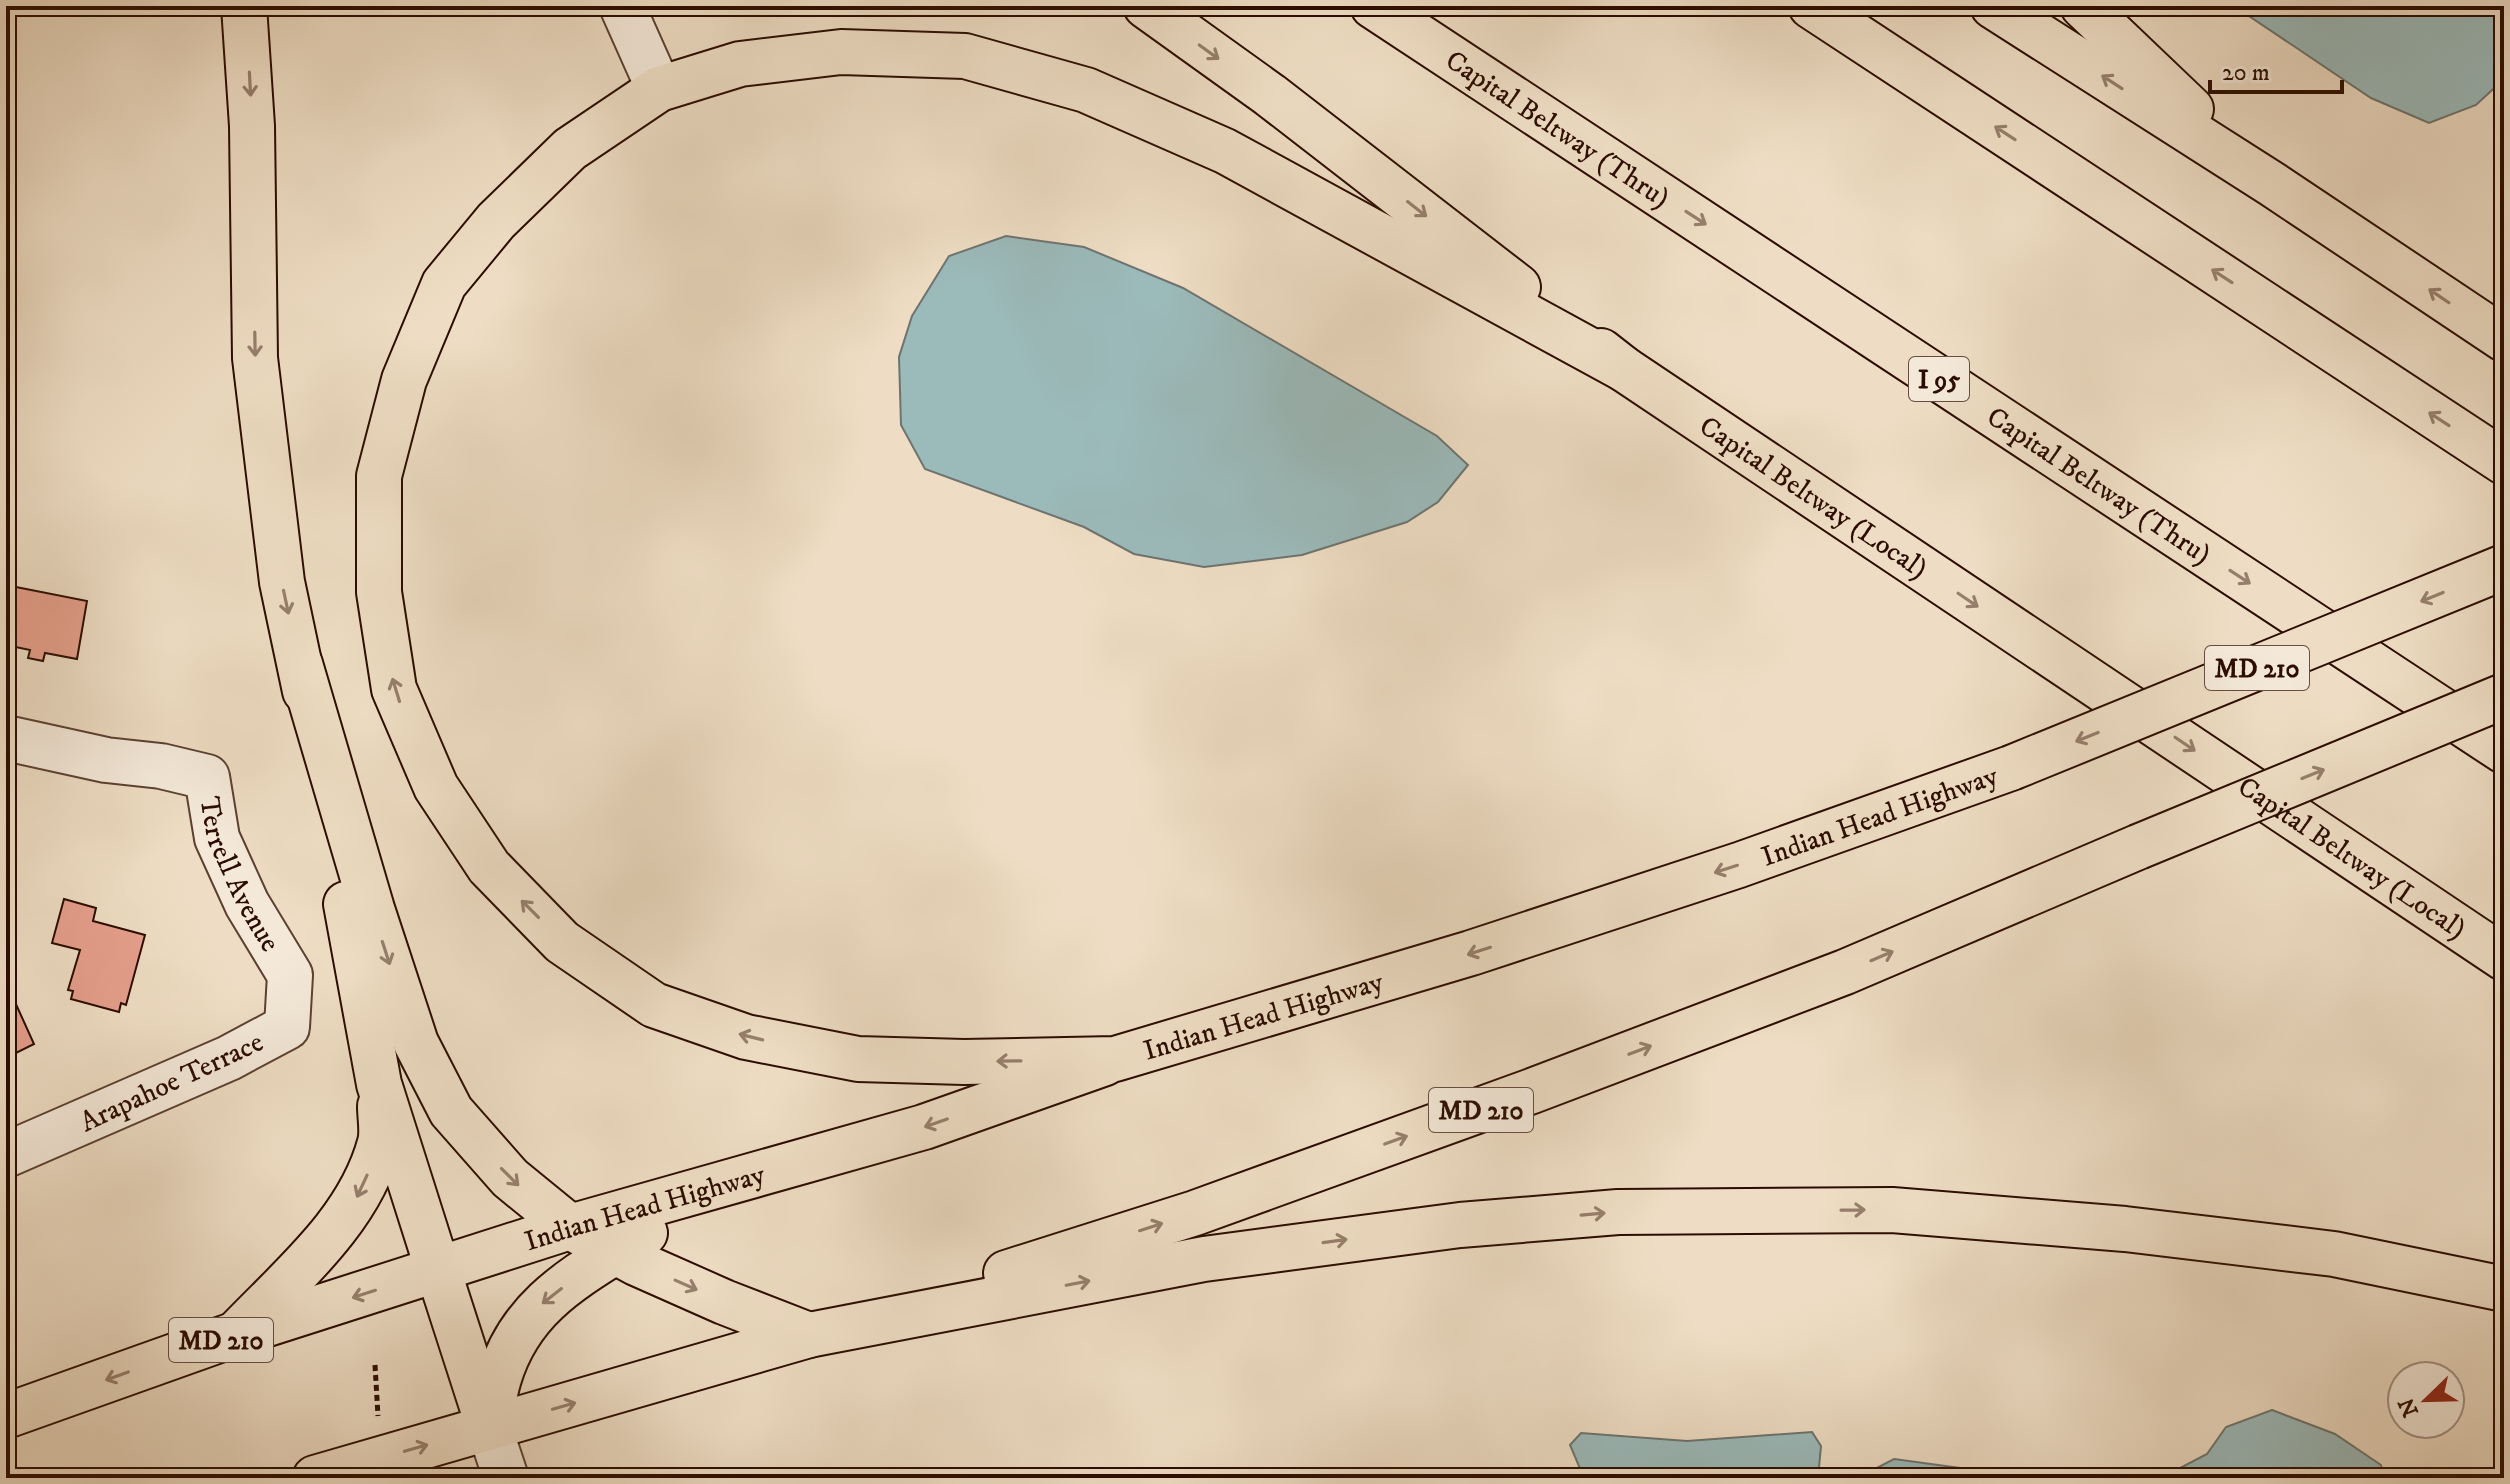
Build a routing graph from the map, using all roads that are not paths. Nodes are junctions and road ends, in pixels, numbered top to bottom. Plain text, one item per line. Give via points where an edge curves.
1 (244, 6) edge
2 (622, 6) edge
3 (1146, 6) edge
4 (1373, 6) edge
5 (1811, 6) edge
6 (1993, 6) edge
7 (2083, 6) edge
8 (659, 89) junction
9 (2272, 184) junction
10 (2504, 339) edge
11 (1624, 369) junction
12 (2504, 462) edge
13 (2504, 568) edge
14 (300, 664) junction
15 (2504, 696) edge
16 (6, 738) edge
17 (2504, 751) edge
18 (2504, 958) edge
19 (290, 975) joint
20 (1115, 1059) junction
21 (379, 1084) junction
22 (6, 1155) edge
23 (721, 1184) junction
24 (570, 1227) junction
25 (616, 1252) junction
26 (438, 1270) junction
27 (2504, 1289) edge
28 (236, 1334) junction
29 (809, 1335) junction
30 (6, 1416) edge
31 (489, 1427) junction
32 (315, 1478) edge
33 (506, 1478) edge

1 -> 14 main road via 252,126 255,358 276,540
2 - 8 street
3 -> 11 main road, Capital Beltway (Local) via 1270,95
4 -> 17 main road, Capital Beltway (Thru) / I 95
12 -> 5 main road
9 -> 6 main road
7 - 9 main road
8 - 11 main road via 740,64 841,52 965,56 1086,90 1225,151
20 -> 8 main road via 858,1059 746,1037 654,1005 562,942 489,867 436,787 394,689 379,592 379,476 404,380 444,284 496,221 570,149
10 -> 9 main road
11 -> 18 main road, Capital Beltway (Local)
13 -> 20 main road, Indian Head Highway / MD 210, bridge via 2011,768 1739,865 1486,949
14 - 21 main road
14 -> 24 main road via 416,1043 451,1111 510,1178
29 -> 15 main road, MD 210, bridge via 1195,1213 1532,1091 1845,972
16 - 19 street, Terrell Avenue via 207,777 217,838 247,904
19 - 22 street, Arapahoe Terrace via 287,1027 229,1058
20 -> 23 main road, Indian Head Highway / MD 210 via 924,1127
21 - 26 main road
21 -> 28 main road via 381,1141 348,1215
23 - 24 main road, Indian Head Highway / MD 210
23 - 25 main road
24 - 25 main road
24 - 26 main road, Indian Head Highway / MD 210
25 -> 29 main road
25 -> 31 main road via 562,1288 528,1319 498,1379
26 -> 28 main road, Indian Head Highway / MD 210
26 - 31 main road
29 -> 27 main road via 1204,1259 1460,1225 1618,1212 1892,1210 2125,1229 2334,1254
28 -> 30 main road, Indian Head Highway / MD 210
31 -> 29 main road, MD 210
32 -> 31 main road, MD 210
31 - 33 street

